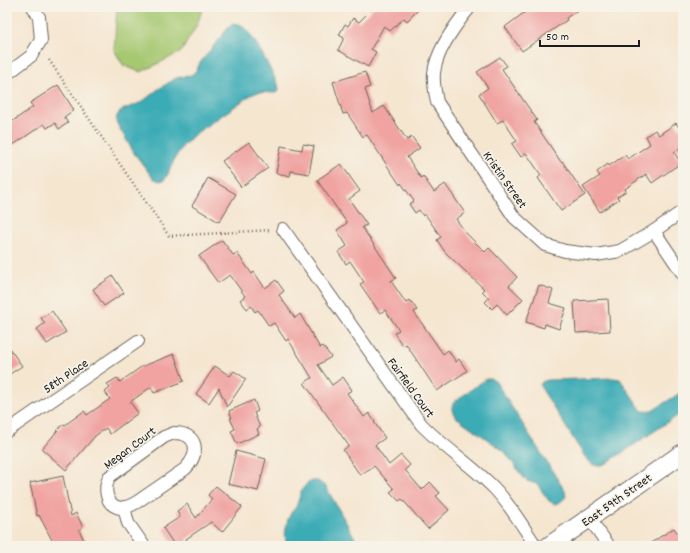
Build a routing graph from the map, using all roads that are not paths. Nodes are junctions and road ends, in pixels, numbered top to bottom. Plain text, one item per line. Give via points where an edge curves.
1 (33, 7) edge
2 (470, 7) edge
3 (7, 74) edge
4 (683, 212) edge
5 (283, 229) road end
6 (654, 231) junction
7 (683, 274) edge
8 (138, 341) dead end
9 (7, 431) edge
10 (683, 453) edge
11 (124, 507) junction
12 (590, 518) junction
13 (144, 546) edge
14 (536, 546) edge
15 (549, 546) edge
16 (609, 546) edge

1 - 3 street via 39,17 41,40 31,56
2 - 6 street, Kristin Street via 440,53 434,72 434,88 437,102 514,216 546,245 565,251 596,255 620,251
4 - 6 street, Kristin Street
5 - 14 street, Fairfield Court via 421,424 435,439 495,489
6 - 7 street
8 - 9 street, 58th Place
10 - 12 street, East 59th Street
11 - 11 street, Megan Court via 137,502 185,469 195,454 191,439 183,433 164,437 109,477 106,484 109,500 114,505
11 - 13 street via 128,523
12 - 15 street, East 59th Street
12 - 16 street

